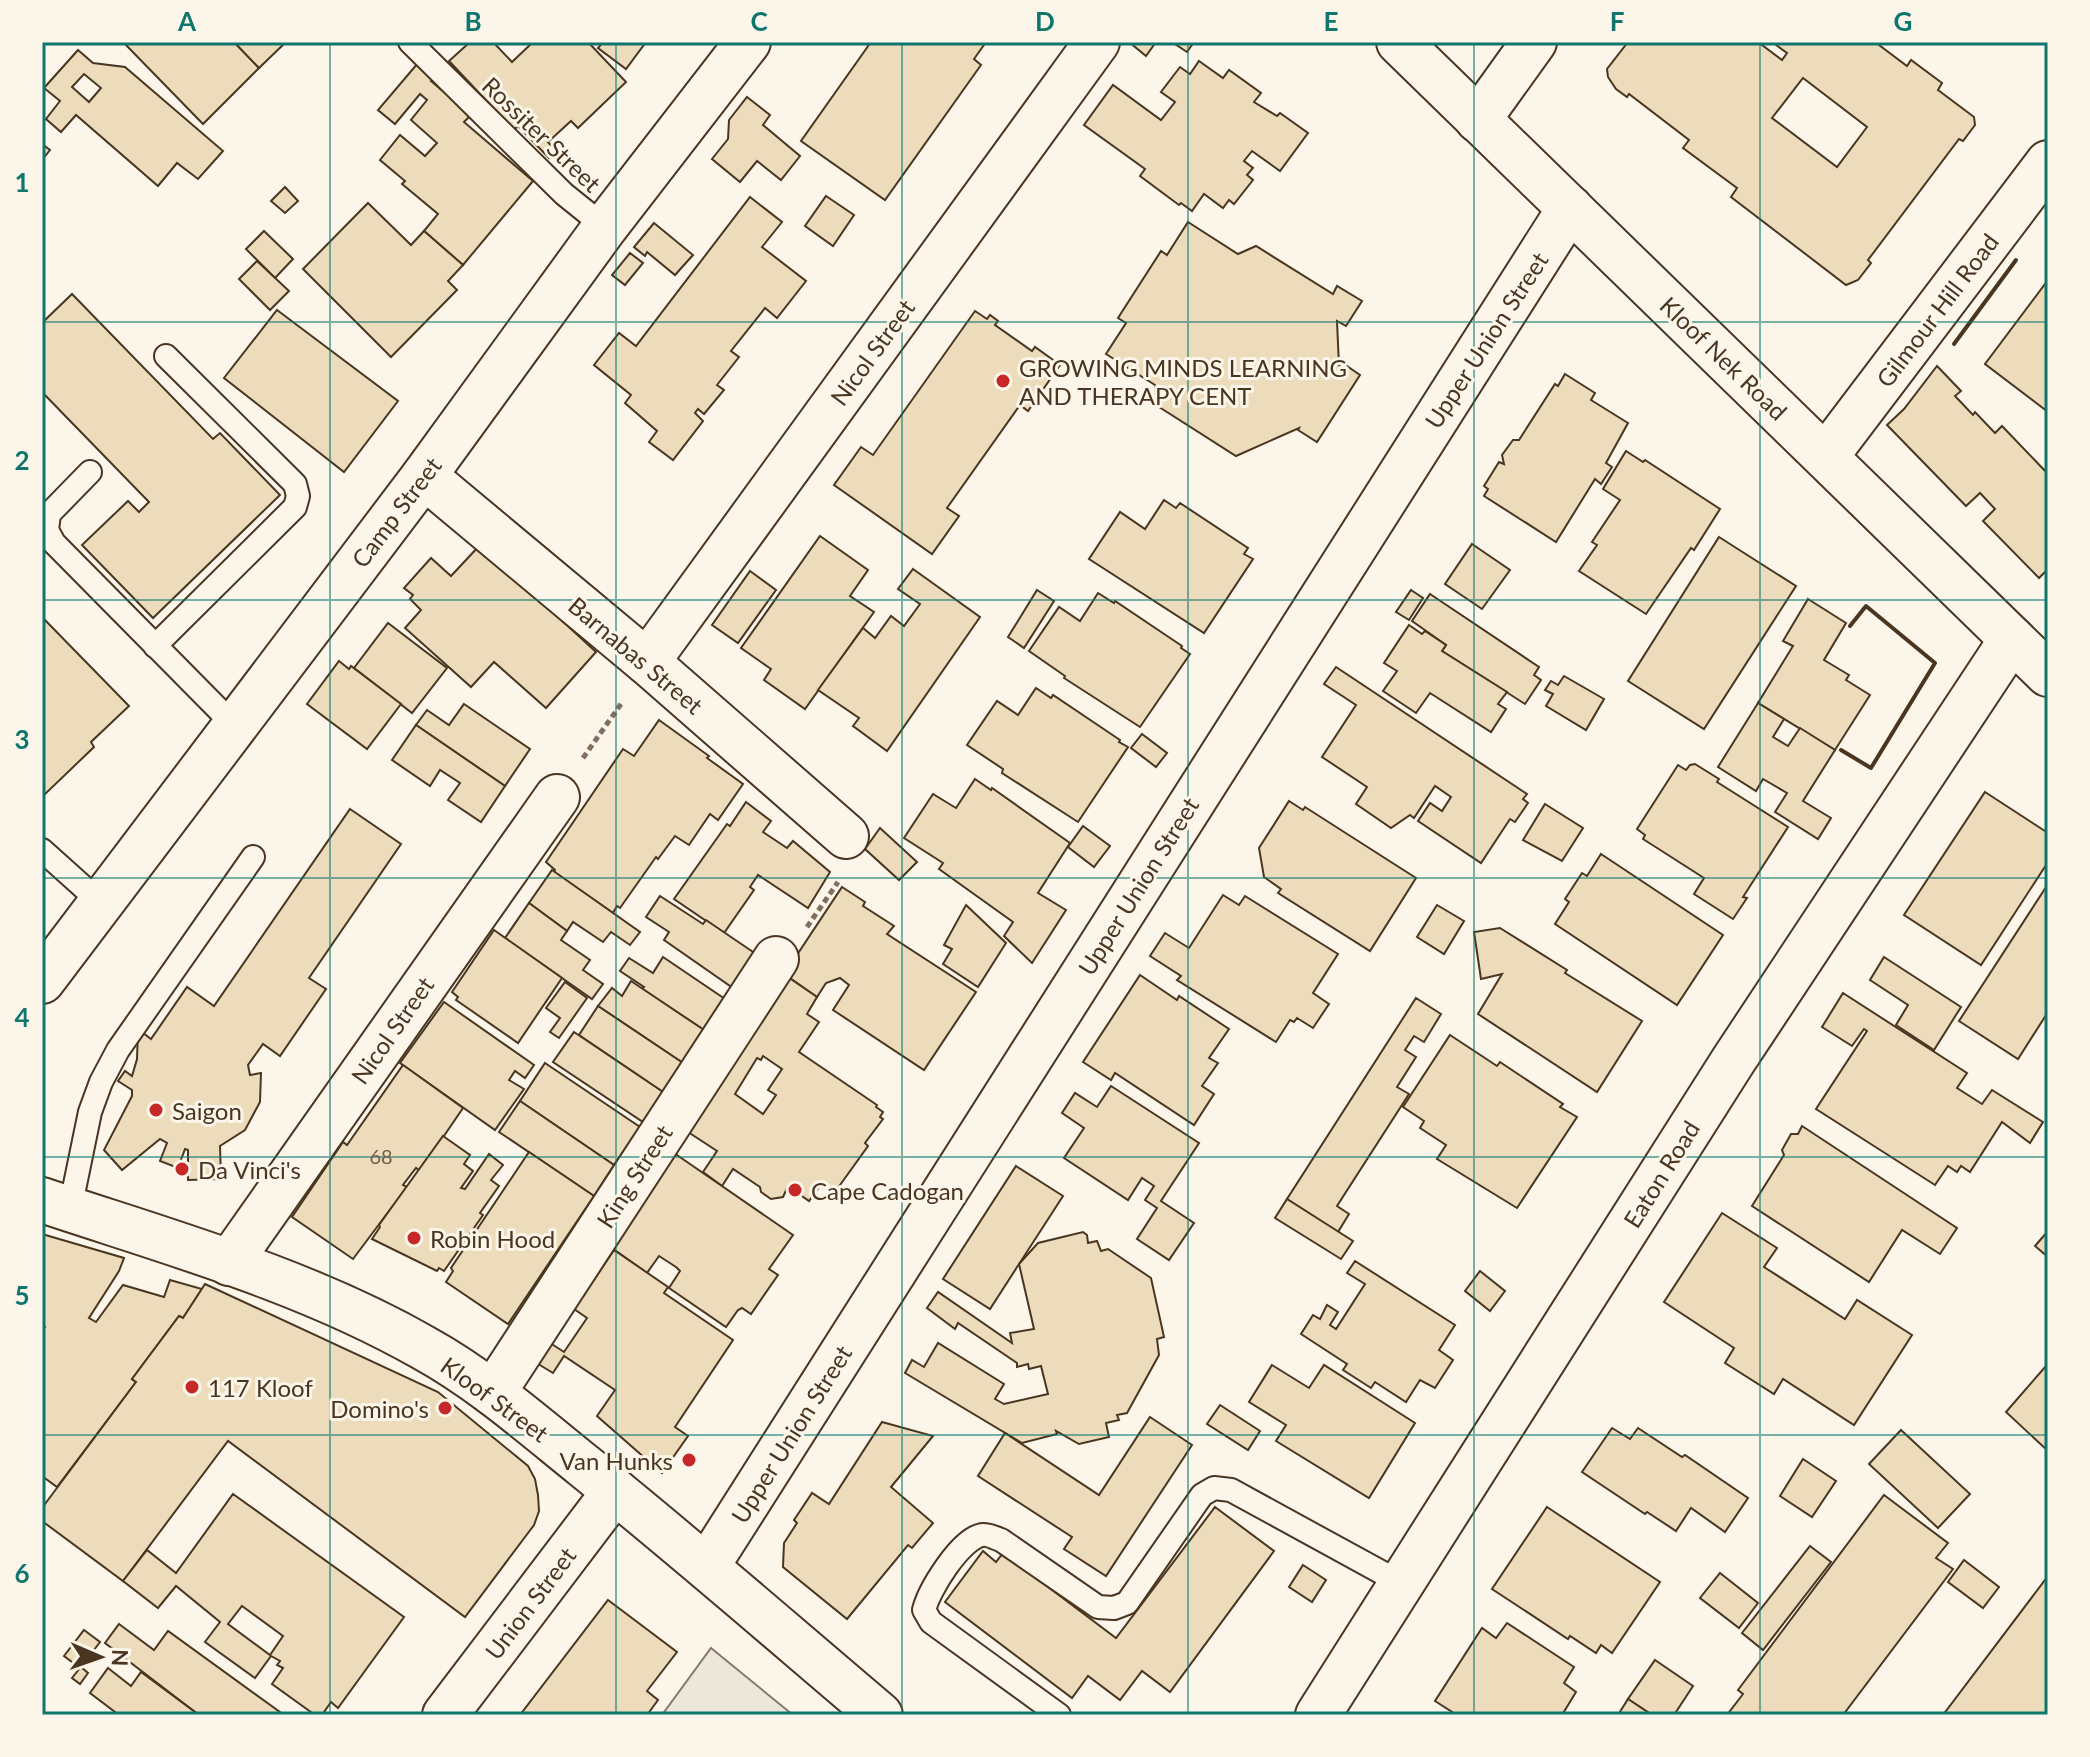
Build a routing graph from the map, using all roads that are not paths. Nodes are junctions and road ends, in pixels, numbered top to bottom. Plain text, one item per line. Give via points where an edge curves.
1 (410, 42) edge
2 (748, 42) edge
3 (1097, 42) edge
4 (1399, 42) edge
5 (1534, 42) edge
6 (1478, 120) junction
7 (2048, 163) edge
8 (1570, 208) junction
9 (605, 227) junction
10 (166, 356) dead end
11 (1826, 456) junction
12 (90, 472) dead end
13 (424, 476) junction
14 (2012, 639) junction
15 (155, 646) junction
16 (647, 662) junction
17 (2048, 674) edge
18 (235, 726) junction
19 (557, 797) dead end
20 (42, 850) edge
21 (845, 855) road end
22 (253, 857) dead end
23 (101, 903) junction
24 (776, 959) dead end
25 (42, 981) edge
26 (56, 1204) edge
27 (229, 1263) junction
28 (493, 1393) junction
29 (615, 1491) junction
30 (707, 1566) junction
31 (1401, 1583) junction
32 (445, 1715) edge
33 (880, 1715) edge
34 (1059, 1715) edge
35 (1318, 1715) edge

1 - 9 lane, Rossiter Street via 564,194
2 - 9 street, Camp Street
3 - 16 street, Nicol Street
4 - 6 street, Kloof Nek Road
5 - 6 street
6 - 8 street, Kloof Nek Road
7 - 11 street, Gilmour Hill Road
8 - 11 street, Kloof Nek Road
8 - 30 street, Upper Union Street
9 - 13 street, Camp Street
10 - 15 lane via 295,484 298,496 295,507
11 - 14 street, Kloof Nek Road
12 - 15 lane via 49,514 47,530
13 - 16 street, Barnabas Street
13 - 18 street, Camp Street
14 - 17 street, Kloof Nek Road
14 - 31 street, Eaton Road via 1733,1061
15 - 18 lane
16 - 21 street, Barnabas Street
18 - 23 street, Camp Street
19 - 27 street, Nicol Street
20 - 23 lane
22 - 26 lane via 118,1050
23 - 25 street, Camp Street
24 - 28 street, King Street
26 - 27 street, Kloof Street
27 - 28 street, Kloof Street via 370,1319
28 - 29 street, Kloof Street
29 - 30 street, Kloof Street
29 - 32 street, Union Street
30 - 33 street, Kloof Street
31 - 34 lane via 1231,1490 1214,1488 1202,1495 1127,1603 1114,1608 1098,1607 1001,1540 984,1534 967,1541 927,1596 924,1610 931,1622
31 - 35 street, Eaton Road

